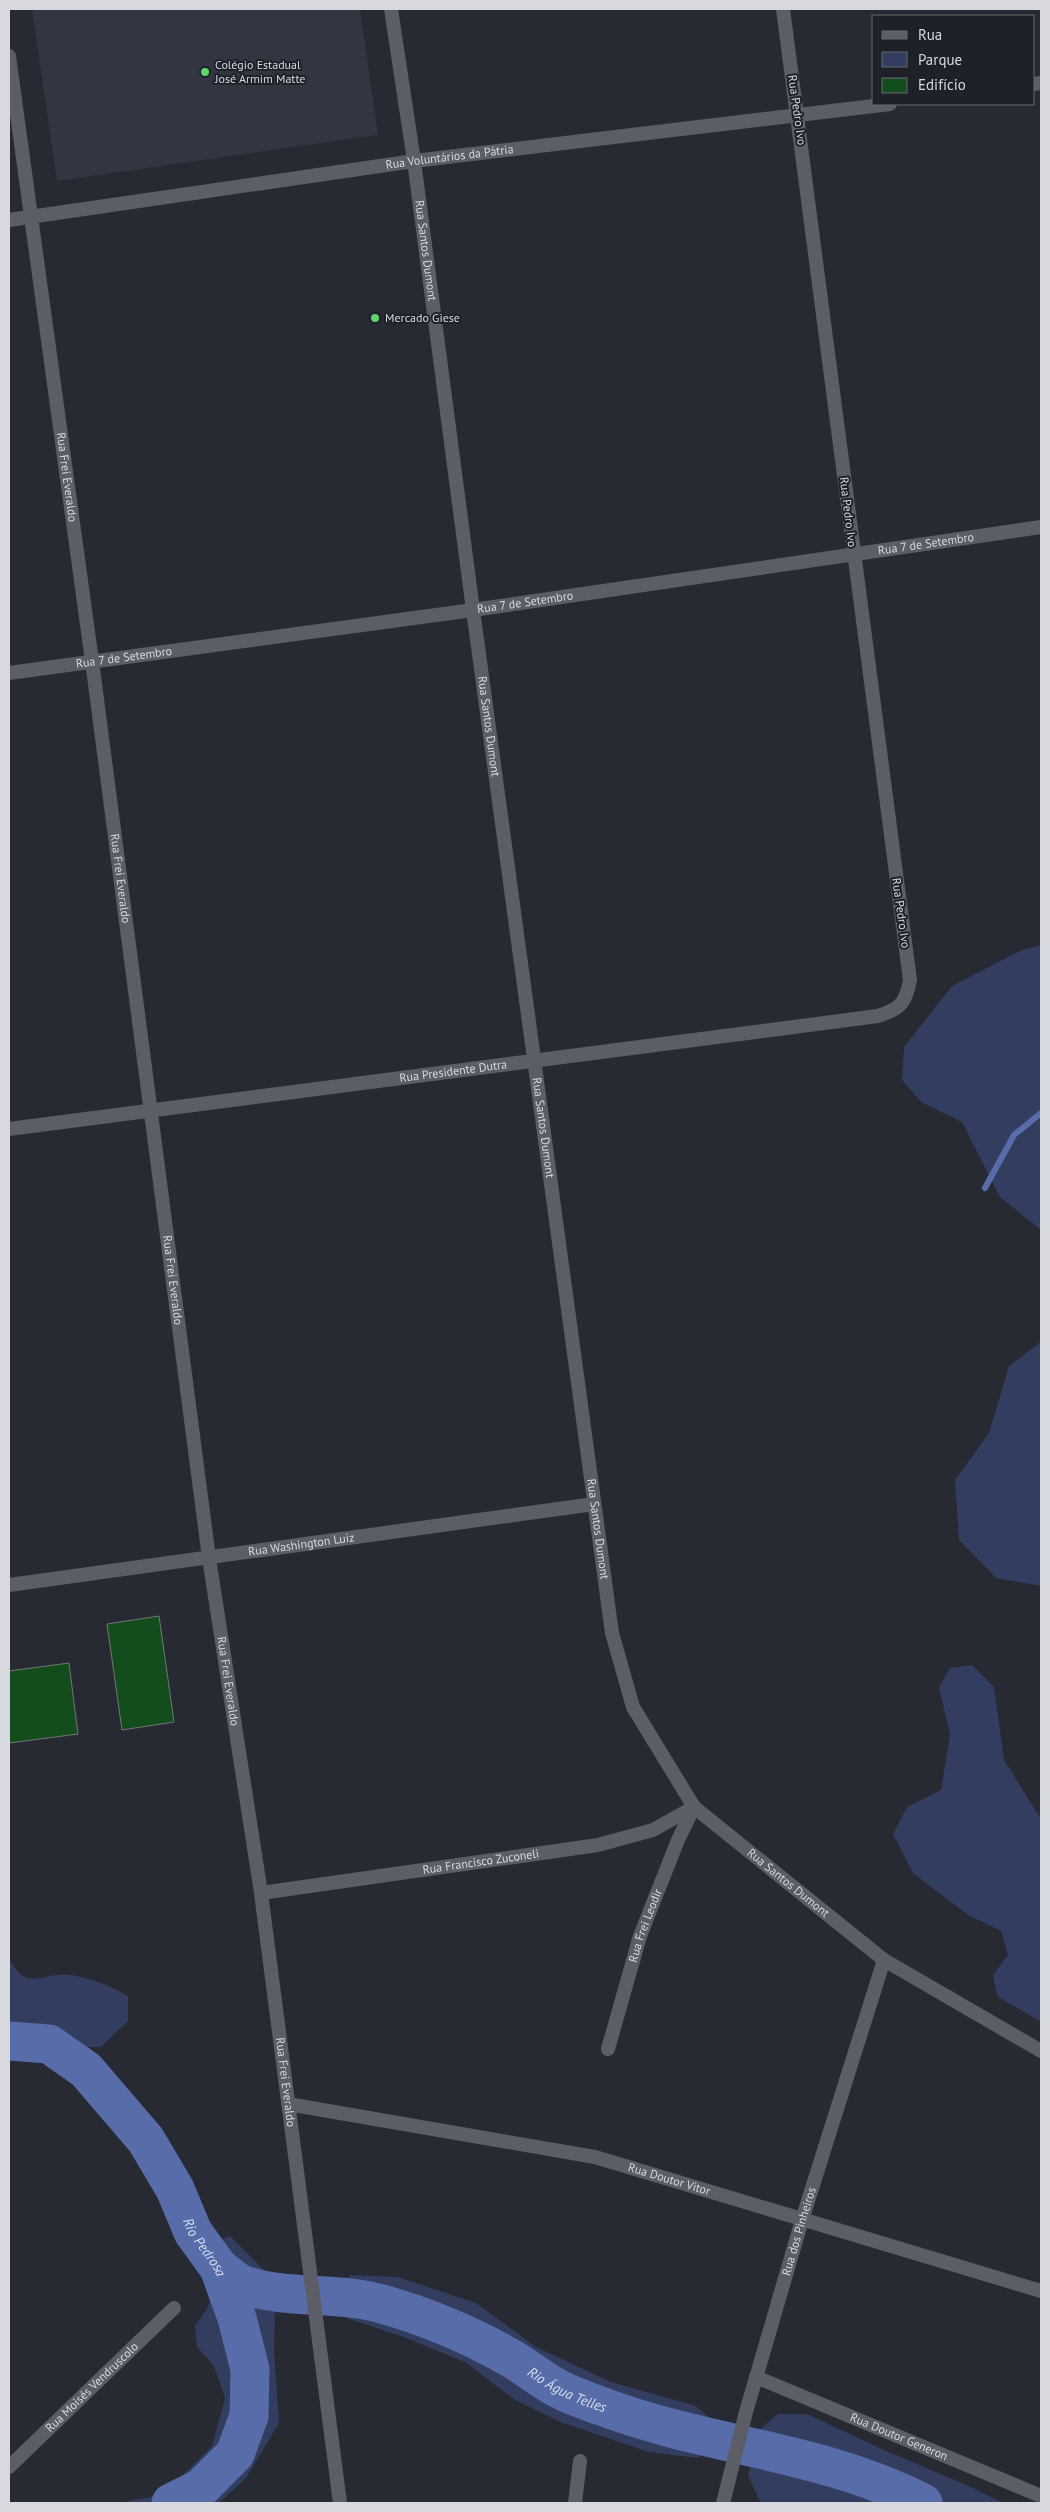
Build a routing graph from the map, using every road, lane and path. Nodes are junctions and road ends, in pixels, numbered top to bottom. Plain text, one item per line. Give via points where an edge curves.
1 (391, 9) edge
2 (783, 9) edge
3 (9, 56) edge
4 (882, 105) edge
5 (798, 116) junction
6 (414, 161) junction
7 (31, 217) junction
8 (9, 220) edge
9 (1041, 527) edge
10 (853, 553) junction
11 (473, 610) junction
12 (92, 661) junction
13 (9, 673) edge
14 (896, 1011) joint
15 (533, 1061) junction
16 (150, 1110) junction
17 (9, 1129) edge
18 (594, 1504) junction
19 (209, 1558) junction
20 (9, 1584) edge
21 (694, 1807) junction
22 (260, 1893) junction
23 (884, 1960) junction
24 (608, 2049) dead end
25 (1041, 2050) edge
26 (288, 2104) junction
27 (802, 2220) junction
28 (1041, 2291) edge
29 (174, 2308) dead end
30 (756, 2377) junction
31 (580, 2461) dead end
32 (9, 2467) edge
33 (1041, 2496) edge
34 (340, 2503) edge
35 (575, 2503) edge
36 (723, 2503) edge

1 - 6 street, Rua Santos Dumont
2 - 5 street, Rua Pedro Ivo
3 - 7 street, Rua Frei Everaldo
4 - 5 street, Rua Voluntários da Pátria
5 - 6 street, Rua Voluntários da Pátria
5 - 10 street, Rua Pedro Ivo
6 - 7 street, Rua Voluntários da Pátria
6 - 11 street, Rua Santos Dumont
7 - 8 street, Rua Voluntários da Pátria
7 - 12 street, Rua Frei Everaldo
9 - 10 street, Rua 7 de Setembro
10 - 11 street, Rua 7 de Setembro
10 - 14 street, Rua Pedro Ivo via 910,980 908,994
11 - 12 street, Rua 7 de Setembro
11 - 15 street, Rua Santos Dumont
12 - 13 street, Rua 7 de Setembro
12 - 16 street, Rua Frei Everaldo
14 - 15 street, Rua Presidente Dutra
15 - 16 street, Rua Presidente Dutra
15 - 18 street, Rua Santos Dumont
16 - 17 street, Rua Presidente Dutra
16 - 19 street, Rua Frei Everaldo
18 - 19 street, Rua Washington Luiz
18 - 21 street, Rua Santos Dumont via 612,1633 633,1707
19 - 20 street, Rua Washington Luiz
19 - 22 street, Rua Frei Everaldo
21 - 22 street, Rua Francisco Zuconeli via 653,1830 598,1845
21 - 23 street, Rua Santos Dumont
21 - 24 street, Rua Frei Leodir via 640,1936
22 - 26 street, Rua Frei Everaldo
23 - 25 street, Rua Santos Dumont
23 - 27 street, Rua dos Pinheiros
26 - 27 street, Rua Doutor Vitor via 595,2158
26 - 34 street, Rua Frei Everaldo
27 - 28 street, Rua Doutor Vitor
27 - 30 street, Rua dos Pinheiros
29 - 32 street, Rua Moisés Vendruscolo
30 - 33 street, Rua Doutor Generon
30 - 36 street, Rua dos Pinheiros
31 - 35 street

